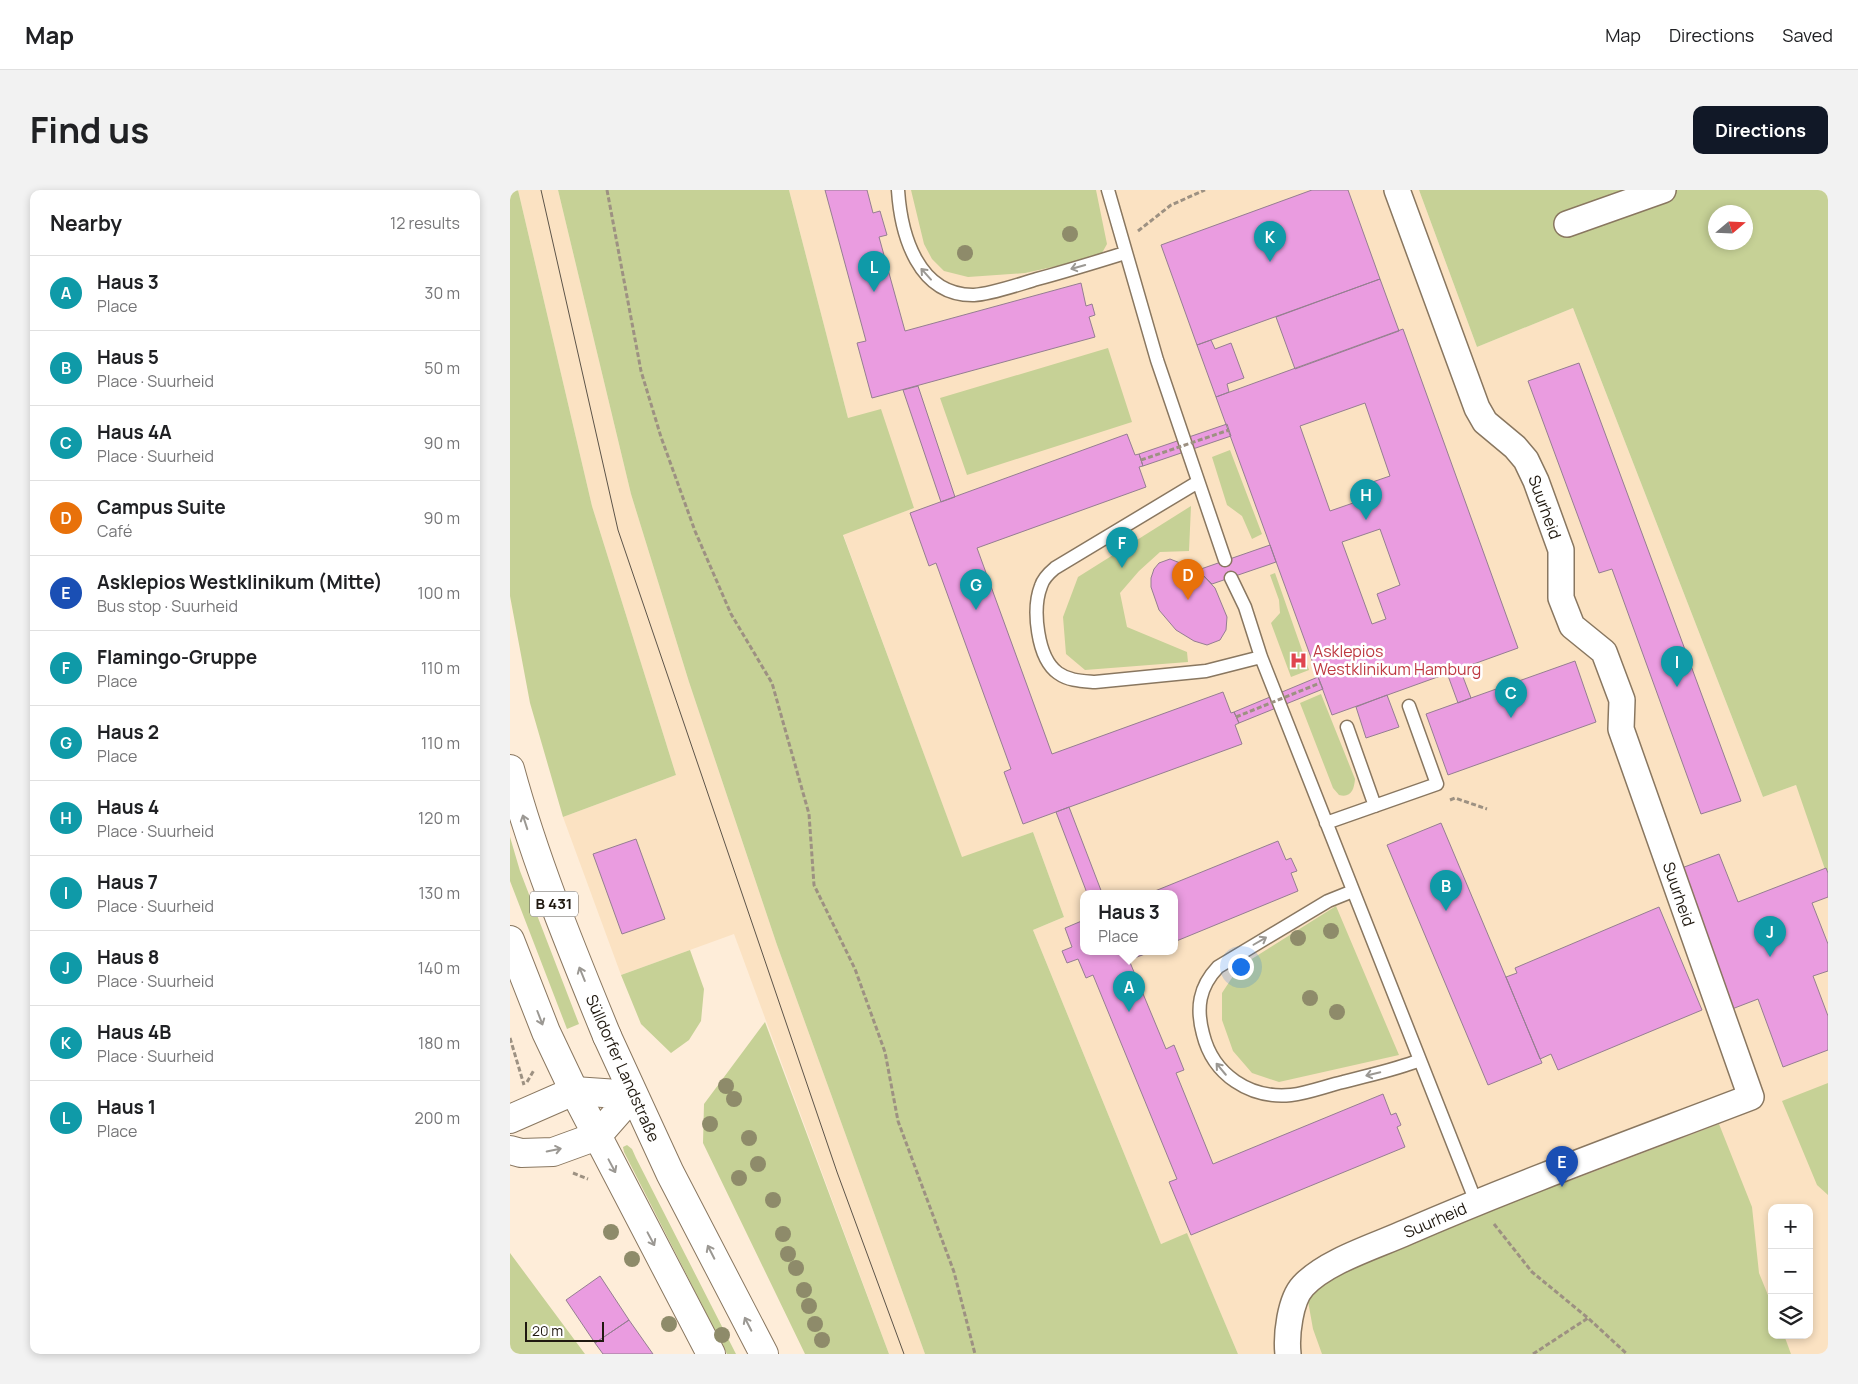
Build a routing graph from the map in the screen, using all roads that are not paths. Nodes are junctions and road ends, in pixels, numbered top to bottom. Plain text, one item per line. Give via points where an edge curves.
1 (898, 190) edge
2 (1108, 190) edge
3 (1397, 190) edge
4 (1663, 190) edge
5 (1567, 224) dead end
6 (1124, 248) junction
7 (1198, 482) junction
8 (1225, 560) dead end
9 (1231, 578) dead end
10 (1260, 657) junction
11 (1410, 706) dead end
12 (1347, 727) dead end
13 (510, 769) edge
14 (1376, 806) junction
15 (1326, 823) junction
16 (1353, 890) junction
17 (510, 940) edge
18 (1420, 1060) junction
19 (574, 1091) junction
20 (634, 1095) junction
21 (510, 1119) edge
22 (597, 1136) junction
23 (510, 1150) edge
24 (1476, 1202) junction
25 (711, 1354) edge
26 (764, 1354) edge
27 (1288, 1354) edge

6 -> 1 lane via 1020,284 976,295 948,291 933,282 914,255 901,220
2 - 6 lane
3 - 24 street, Suurheid via 1477,408 1485,422 1526,460 1536,481 1560,550 1561,598 1572,626 1604,652 1610,666 1622,700 1621,729 1752,1097
4 - 5 street
6 - 7 lane
7 - 8 lane
7 - 10 lane via 1048,575 1041,585 1036,611 1044,651 1049,664 1069,679 1095,682 1206,671
9 - 10 lane via 1245,608
10 - 15 lane
11 - 14 lane via 1438,784
12 - 14 lane
20 -> 13 main road, Sülldorfer Landstraße / B 431 via 555,907
14 - 15 lane
15 - 16 lane
16 - 18 lane
18 -> 16 lane via 1292,1095 1270,1094 1248,1090 1236,1083 1212,1058 1205,1044 1200,1000 1208,978 1218,967 1328,901
17 -> 19 main road via 546,1032
18 - 24 lane
19 - 20 main road
19 - 21 main road
19 - 22 main road
20 - 22 main road
26 -> 20 main road, Sülldorfer Landstraße / B 431 via 670,1173
23 -> 22 main road via 553,1152
22 -> 25 main road
24 - 27 street, Suurheid via 1318,1273 1302,1287 1292,1307 1286,1340

